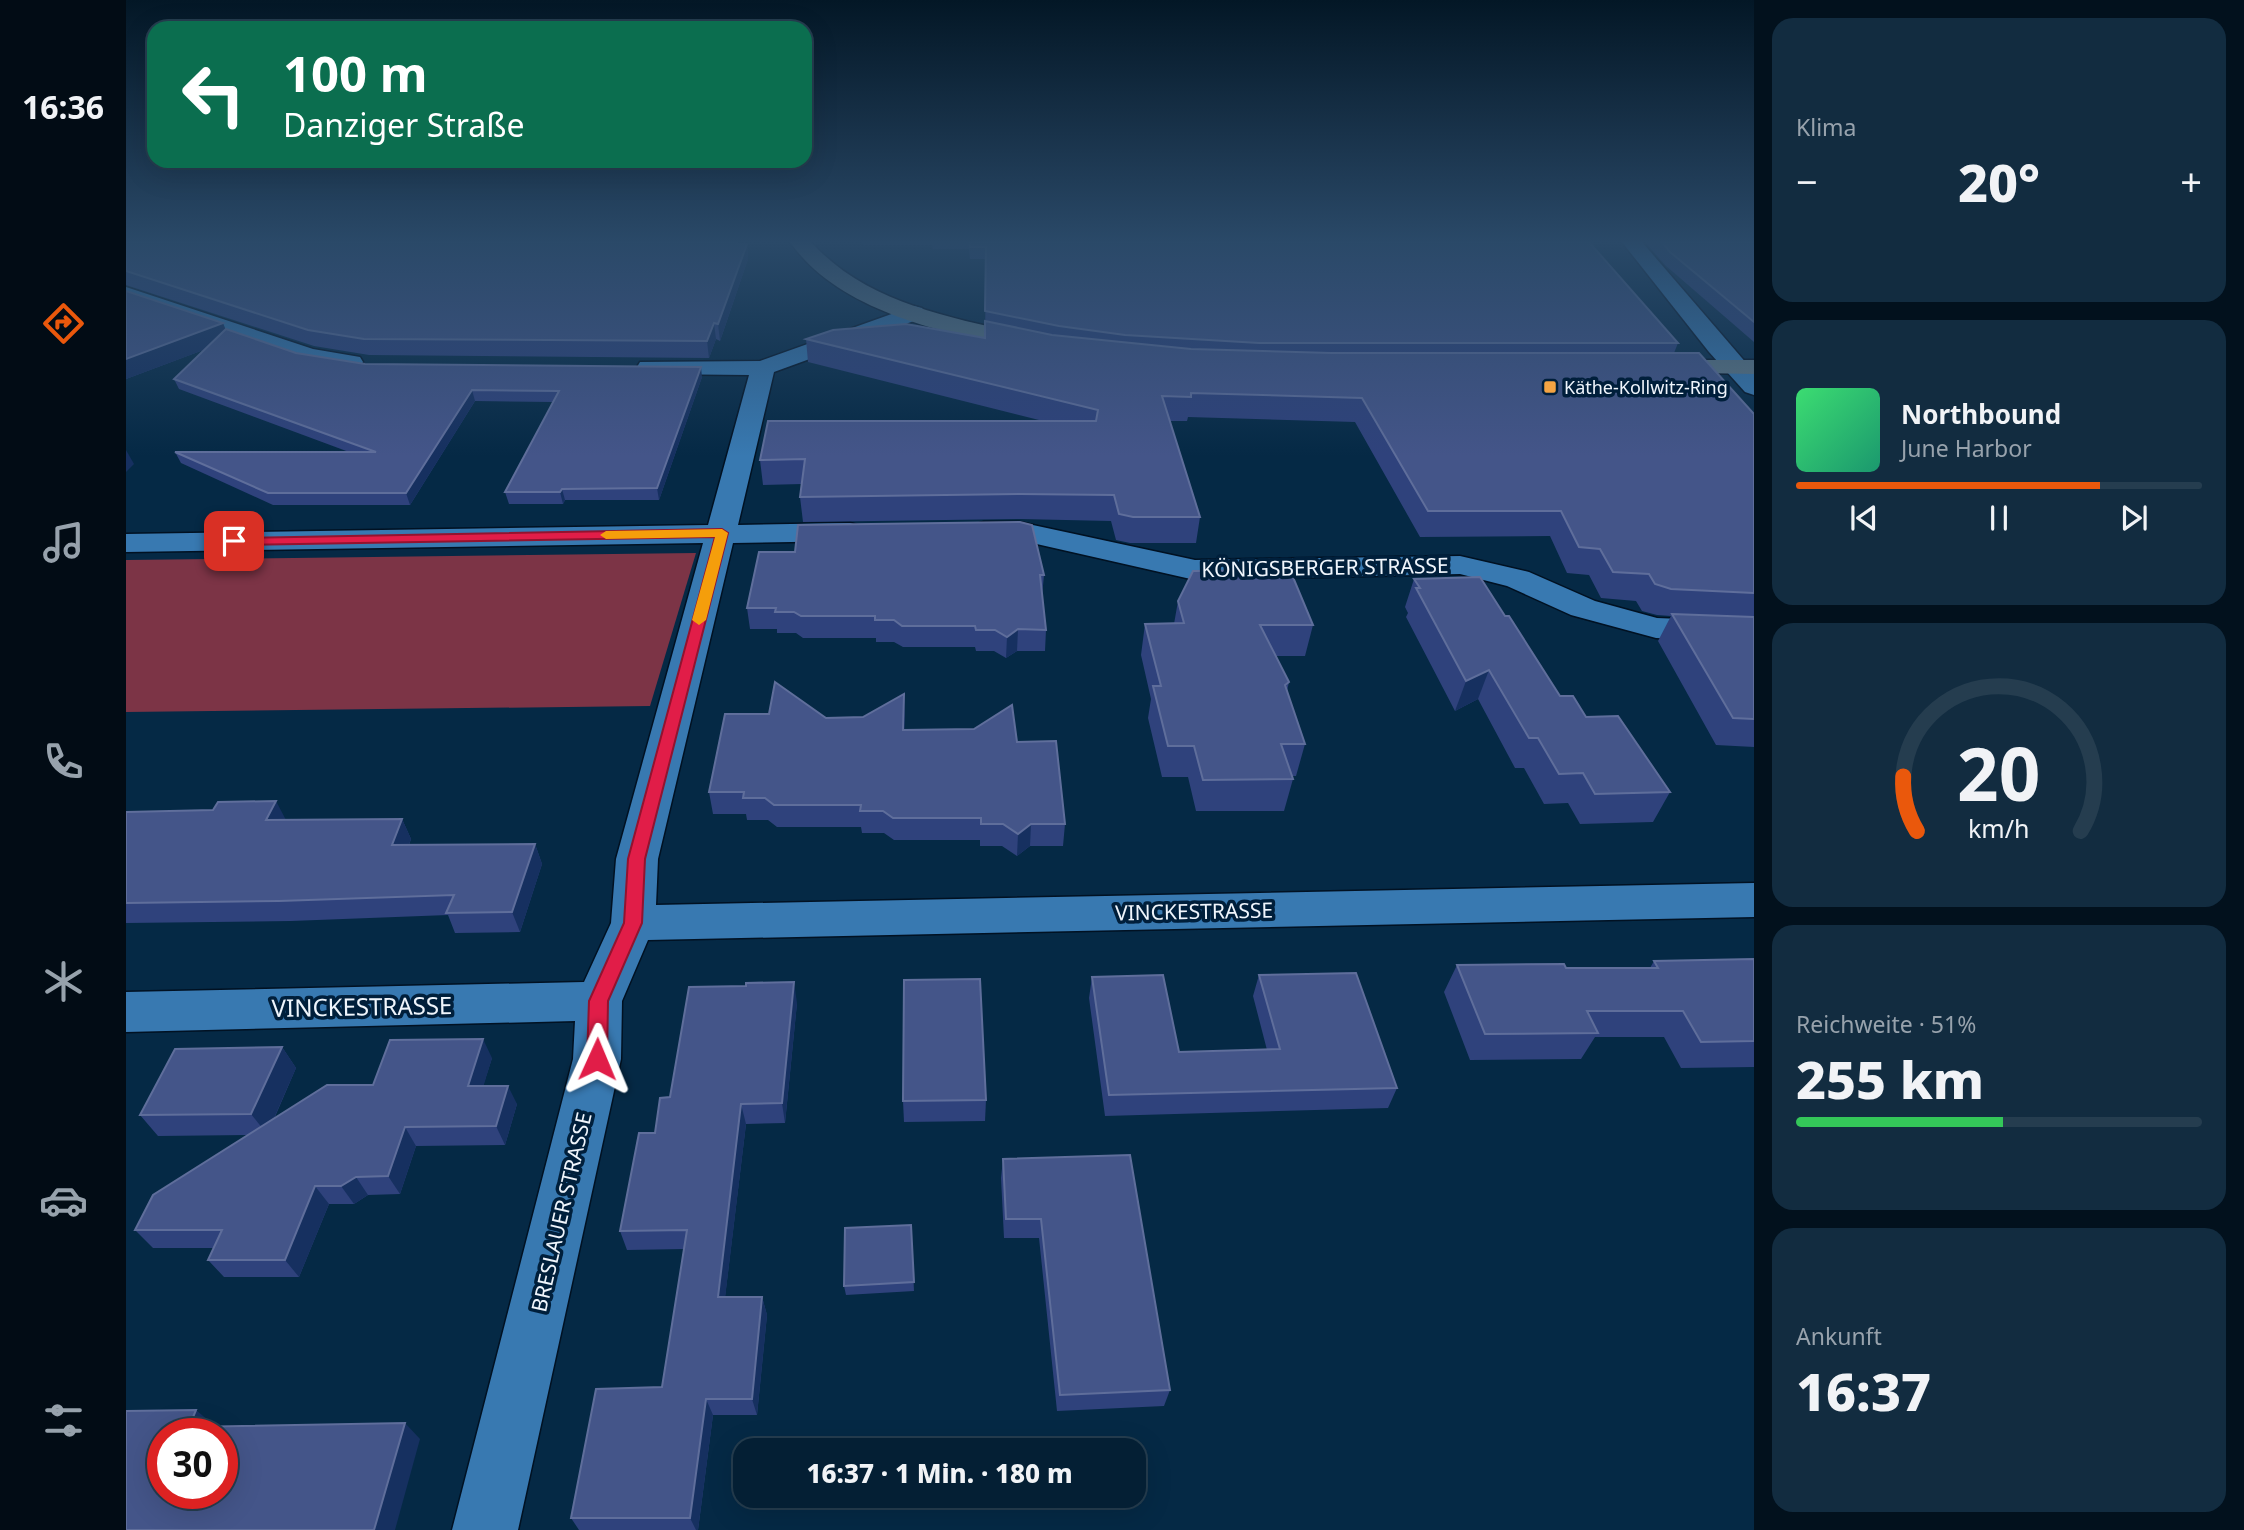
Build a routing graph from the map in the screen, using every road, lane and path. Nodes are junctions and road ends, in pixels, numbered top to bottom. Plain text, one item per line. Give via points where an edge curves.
1 (183, 313) edge
2 (913, 313) edge
3 (915, 313) edge
4 (1697, 313) edge
5 (1058, 348) edge
6 (369, 365) edge
7 (629, 366) edge
8 (1637, 367) edge
9 (1745, 367) edge
10 (764, 368) junction
11 (1754, 387) edge
12 (952, 531) edge
13 (884, 532) edge
14 (722, 533) junction
15 (126, 543) edge
16 (1754, 632) edge
17 (1754, 900) edge
18 (633, 923) junction
19 (598, 1001) junction
20 (126, 1012) edge
21 (485, 1530) edge

1 - 6 street via 309,356
2 - 10 street
3 - 5 main road
4 - 9 street
7 - 10 street
8 - 9 main road
9 - 11 street
10 - 14 street, BRESLAUER STRASSE
12 - 16 street, KÖNIGSBERGER STRASSE via 1019,531 1195,570 1460,565 1518,579 1583,608 1656,628
13 - 14 street
14 - 15 street
14 - 18 street, BRESLAUER STRASSE via 637,859
17 - 18 street, VINCKESTRASSE
18 - 19 street, BRESLAUER STRASSE
19 - 20 street, VINCKESTRASSE
19 - 21 street, BRESLAUER STRASSE via 597,1059

